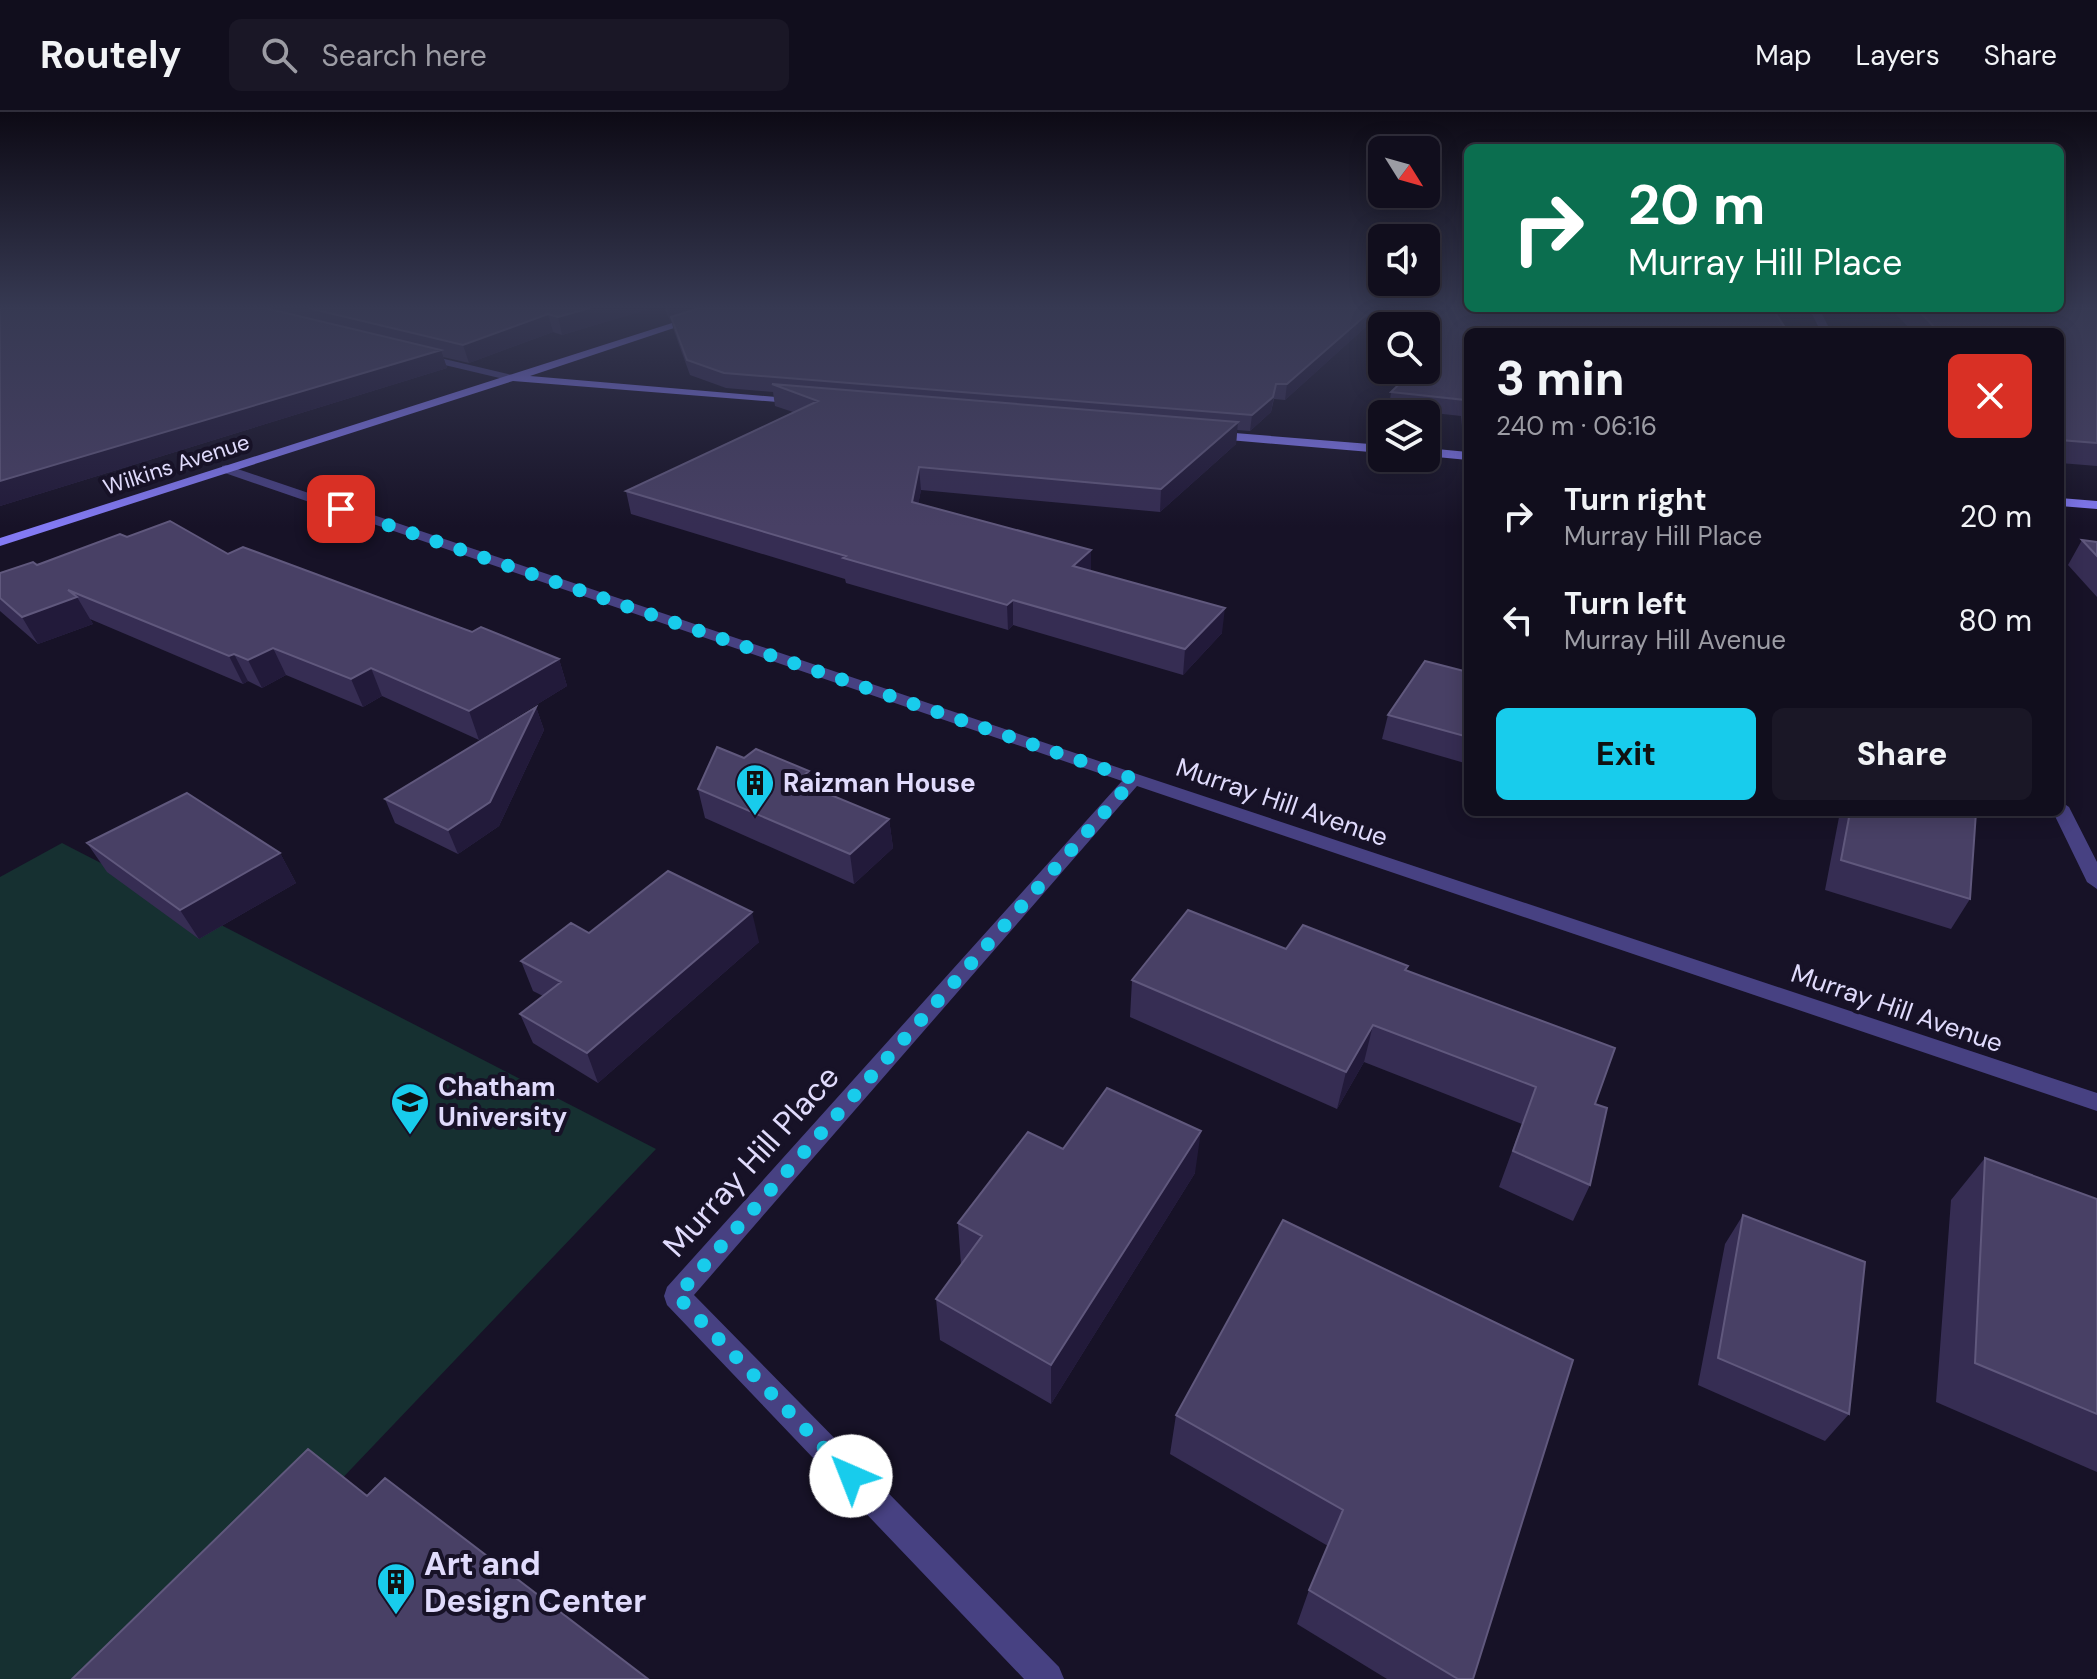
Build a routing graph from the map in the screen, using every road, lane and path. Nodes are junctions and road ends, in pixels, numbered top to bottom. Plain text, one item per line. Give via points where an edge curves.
1 (495, 381) edge
2 (556, 381) edge
3 (819, 404) edge
4 (1194, 434) edge
5 (1368, 448) edge
6 (1440, 453) edge
7 (1464, 456) edge
8 (226, 469) junction
9 (2064, 502) edge
10 (2097, 505) edge
11 (0, 542) edge
12 (1134, 779) junction
13 (2064, 815) edge
14 (2097, 882) edge
15 (2097, 1102) edge
16 (1047, 1679) edge

1 - 8 main road, Wilkins Avenue
2 - 3 main road
4 - 5 main road
6 - 7 main road
8 - 11 main road, Wilkins Avenue
8 - 12 street, Murray Hill Avenue
9 - 10 main road
12 - 15 street, Murray Hill Avenue
12 - 16 street, Murray Hill Place via 677,1296
13 - 14 street

